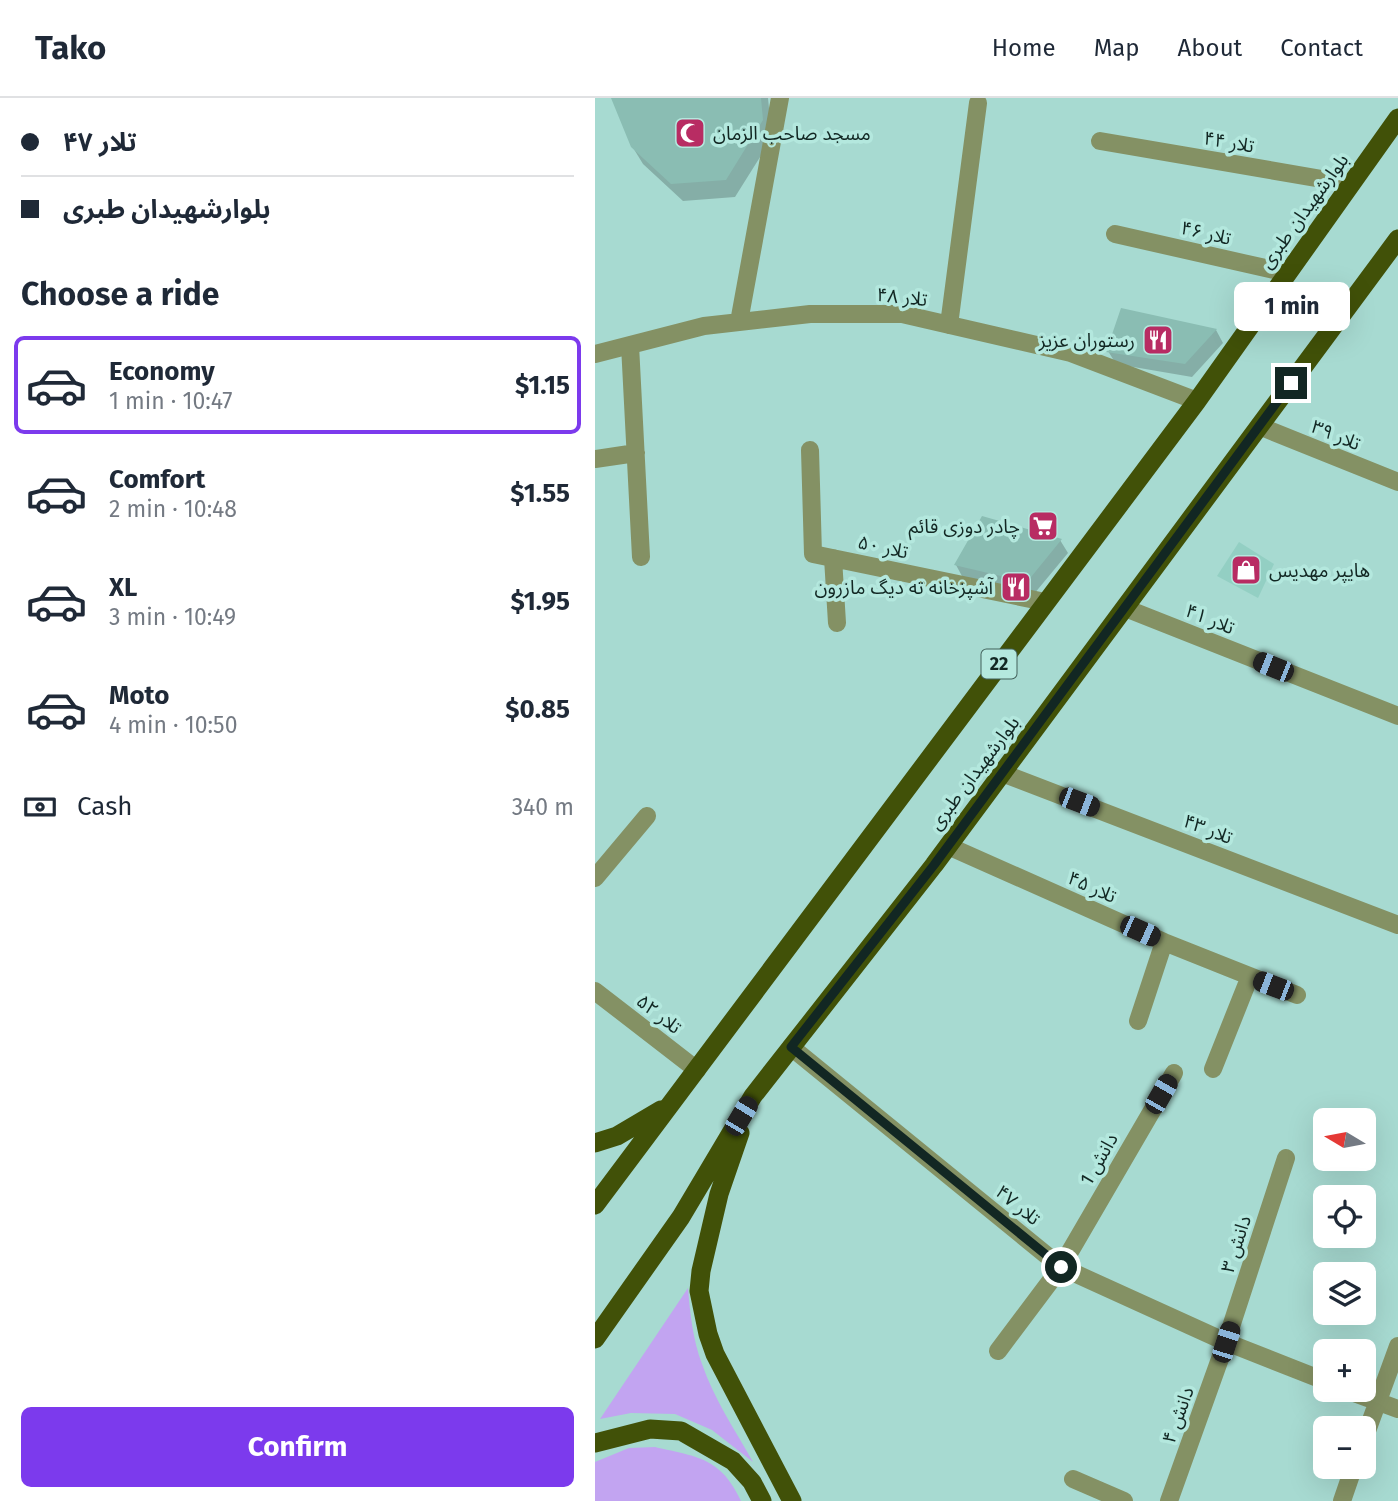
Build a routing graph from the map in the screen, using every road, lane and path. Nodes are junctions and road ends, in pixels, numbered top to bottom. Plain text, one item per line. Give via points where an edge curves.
1 (780, 98) edge
2 (978, 103) dead end
3 (1398, 118) edge
4 (1100, 141) dead end
5 (1351, 184) junction
6 (1115, 234) dead end
7 (1395, 252) edge
8 (1287, 273) junction
9 (739, 322) junction
10 (949, 325) junction
11 (631, 345) junction
12 (595, 354) edge
13 (1197, 401) junction
14 (1259, 426) junction
15 (810, 450) dead end
16 (636, 453) junction
17 (595, 459) edge
18 (1398, 482) edge
19 (641, 557) dead end
20 (833, 558) junction
21 (1045, 603) junction
22 (1125, 608) junction
23 (837, 623) dead end
24 (1398, 716) edge
25 (1002, 773) junction
26 (647, 816) dead end
27 (948, 846) junction
28 (595, 878) edge
29 (1398, 925) edge
30 (1164, 942) junction
31 (1250, 976) junction
32 (595, 991) edge
33 (1297, 995) dead end
34 (1138, 1021) dead end
35 (791, 1047) junction
36 (1213, 1069) dead end
37 (697, 1070) junction
38 (1174, 1073) dead end
39 (753, 1096) junction
40 (671, 1104) junction
41 (595, 1143) edge
42 (1286, 1158) dead end
43 (595, 1205) edge
44 (1061, 1267) junction
45 (595, 1339) edge
46 (1226, 1342) junction
47 (1398, 1346) edge
48 (998, 1351) dead end
49 (1313, 1376) edge
50 (1377, 1402) junction
51 (1398, 1409) edge
52 (1372, 1416) edge
53 (595, 1443) edge
54 (1073, 1479) dead end
55 (1350, 1479) edge
56 (762, 1501) edge
57 (792, 1501) edge
58 (1124, 1501) edge
59 (1169, 1501) edge
60 (1342, 1501) edge

1 - 9 street
2 - 10 street
3 - 5 highway, بلوارشهیدان طبری / 22
4 - 5 street, تلار ۴۴
5 - 8 highway, بلوارشهیدان طبری / 22
6 - 8 street, تلار ۴۶
7 - 14 highway, بلوارشهیدان طبری
8 - 13 highway, بلوارشهیدان طبری / 22
9 - 10 street, تلار ۴۸ via 810,314 902,314
9 - 11 street, تلار ۴۸
10 - 13 street, تلار ۴۸ via 1071,353
11 - 12 street, تلار ۴۸
11 - 16 street
13 - 21 highway, بلوارشهیدان طبری / 22
14 - 18 street, تلار ۳۹
14 - 22 highway, بلوارشهیدان طبری
15 - 20 street, تلار ۵۰ via 813,554
16 - 17 street
16 - 19 street
20 - 21 street, تلار ۵۰
20 - 23 street
21 - 37 highway, بلوارشهیدان طبری / 22
22 - 24 street, تلار ۴۱
22 - 25 highway, بلوارشهیدان طبری
25 - 27 highway, بلوارشهیدان طبری
25 - 29 street, تلار ۴۳
26 - 28 street
27 - 30 street, تلار ۴۵
27 - 35 highway, بلوارشهیدان طبری
30 - 31 street, تلار ۴۵
30 - 34 street
31 - 33 street, تلار ۴۵
31 - 36 street
32 - 37 street, تلار ۵۲
35 - 39 highway, بلوارشهیدان طبری
35 - 44 street, تلار ۴۷
37 - 40 highway, بلوارشهیدان طبری / 22
38 - 44 street, دانش 1
39 - 45 highway, بلوارشهیدان طبری via 681,1217
39 - 57 highway via 719,1194 699,1291 715,1354
40 - 41 highway via 617,1136
40 - 43 highway, بلوارشهیدان طبری / 22
42 - 46 street, دانش ۳
44 - 46 street, تلار ۴۷
44 - 48 street, دانش 1
46 - 49 street, تلار ۴۷
46 - 59 street, دانش ۴
47 - 50 street
50 - 51 street
50 - 52 street
53 - 56 highway via 650,1429 681,1431 733,1461
54 - 58 street
55 - 60 street

